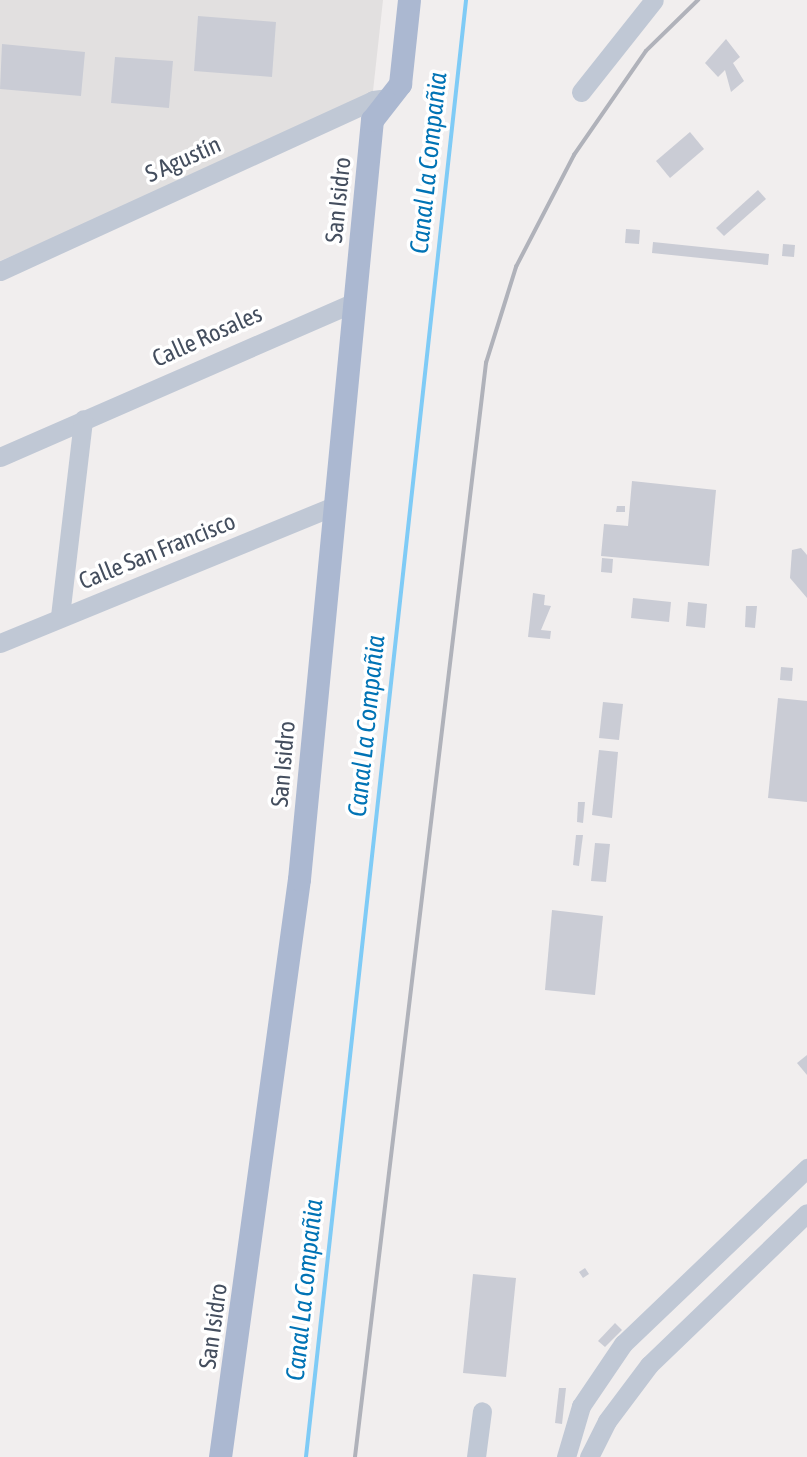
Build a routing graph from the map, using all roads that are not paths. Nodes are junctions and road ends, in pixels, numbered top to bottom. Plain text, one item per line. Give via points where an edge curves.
1 (409, 0) edge
2 (654, 0) edge
3 (394, 91) junction
4 (581, 92) dead end
5 (0, 271) edge
6 (354, 302) junction
7 (83, 419) junction
8 (0, 457) edge
9 (334, 506) junction
10 (60, 616) junction
11 (0, 643) edge
12 (807, 1168) edge
13 (807, 1213) edge
14 (482, 1411) dead end
15 (220, 1457) edge
16 (476, 1457) edge
17 (566, 1457) edge
18 (589, 1457) edge

1 - 3 main road
2 - 4 street
3 - 5 street, S Agustín
3 - 6 main road, San Isidro via 372,120
6 - 7 street, Calle Rosales
6 - 9 main road, San Isidro
7 - 8 street, Calle Rosales
7 - 10 street
9 - 10 street, Calle San Francisco
9 - 15 main road, San Isidro via 299,879
10 - 11 street, Calle San Francisco
12 - 17 street via 615,1353 581,1406
13 - 18 street via 649,1365 607,1421
14 - 16 street

